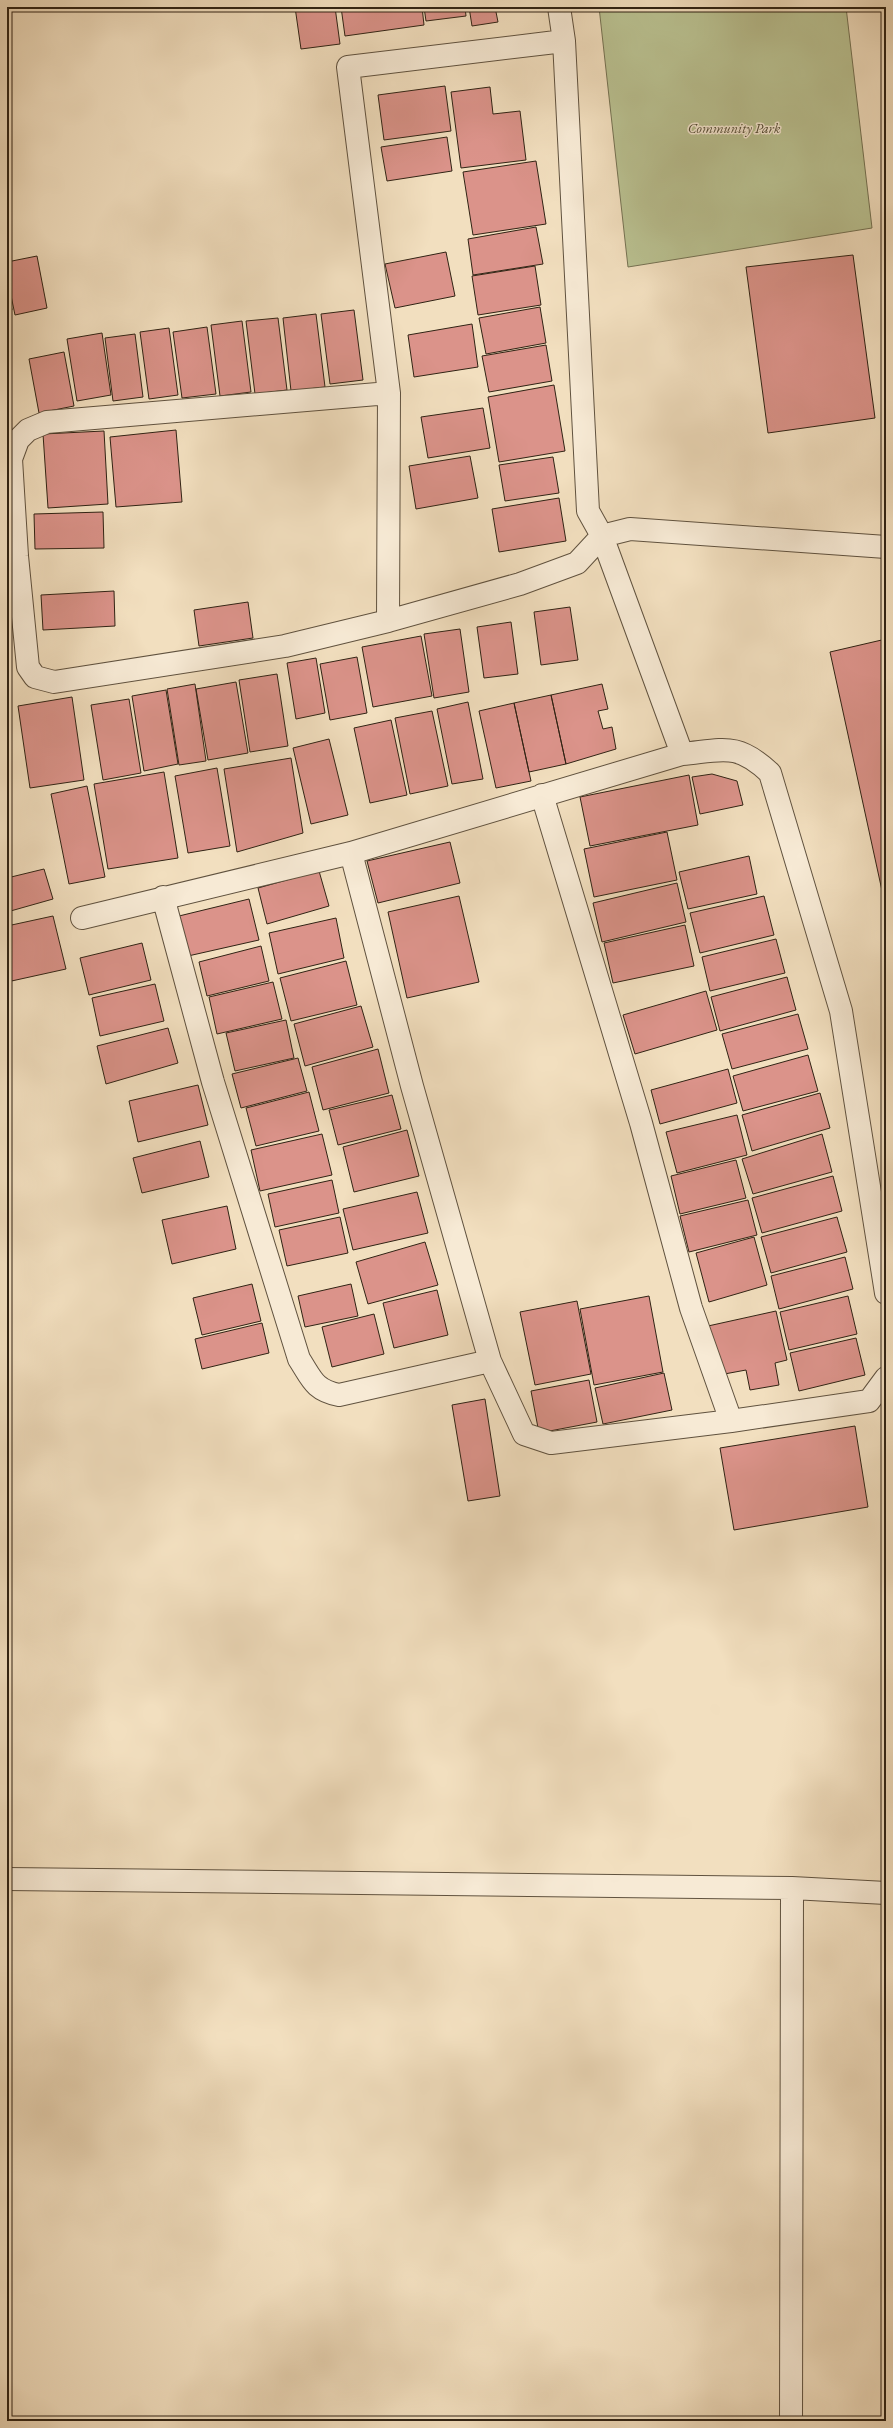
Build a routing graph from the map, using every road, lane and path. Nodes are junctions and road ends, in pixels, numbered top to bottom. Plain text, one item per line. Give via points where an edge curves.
1 (559, 7) edge
2 (564, 41) junction
3 (389, 393) junction
4 (602, 536) junction
5 (886, 547) edge
6 (388, 621) junction
7 (682, 754) junction
8 (542, 795) junction
9 (351, 853) junction
10 (163, 897) junction
11 (82, 918) dead end
12 (886, 1293) edge
13 (490, 1361) junction
14 (886, 1378) edge
15 (878, 1400) edge
16 (731, 1421) junction
17 (7, 1879) edge
18 (792, 1888) junction
19 (886, 1893) edge
20 (791, 2421) edge

1 - 2 street
2 - 3 street via 348,67
2 - 4 street via 588,511
3 - 6 street
3 - 6 street via 47,422 28,430 18,440 11,459 28,667 35,677 54,682 208,659 285,646
4 - 5 street via 630,529 664,530
4 - 6 street via 577,563 520,584
4 - 7 street
7 - 8 street
7 - 12 street via 732,749 753,757 770,773 841,1011
8 - 9 street
8 - 16 street via 641,1123 691,1308
9 - 10 street
9 - 13 street via 412,1086
10 - 11 street
10 - 13 street via 213,1082 296,1351 316,1385 324,1392 339,1395
13 - 16 street via 524,1434 550,1443
14 - 15 street
15 - 16 street
17 - 18 street
18 - 19 street
18 - 20 street

